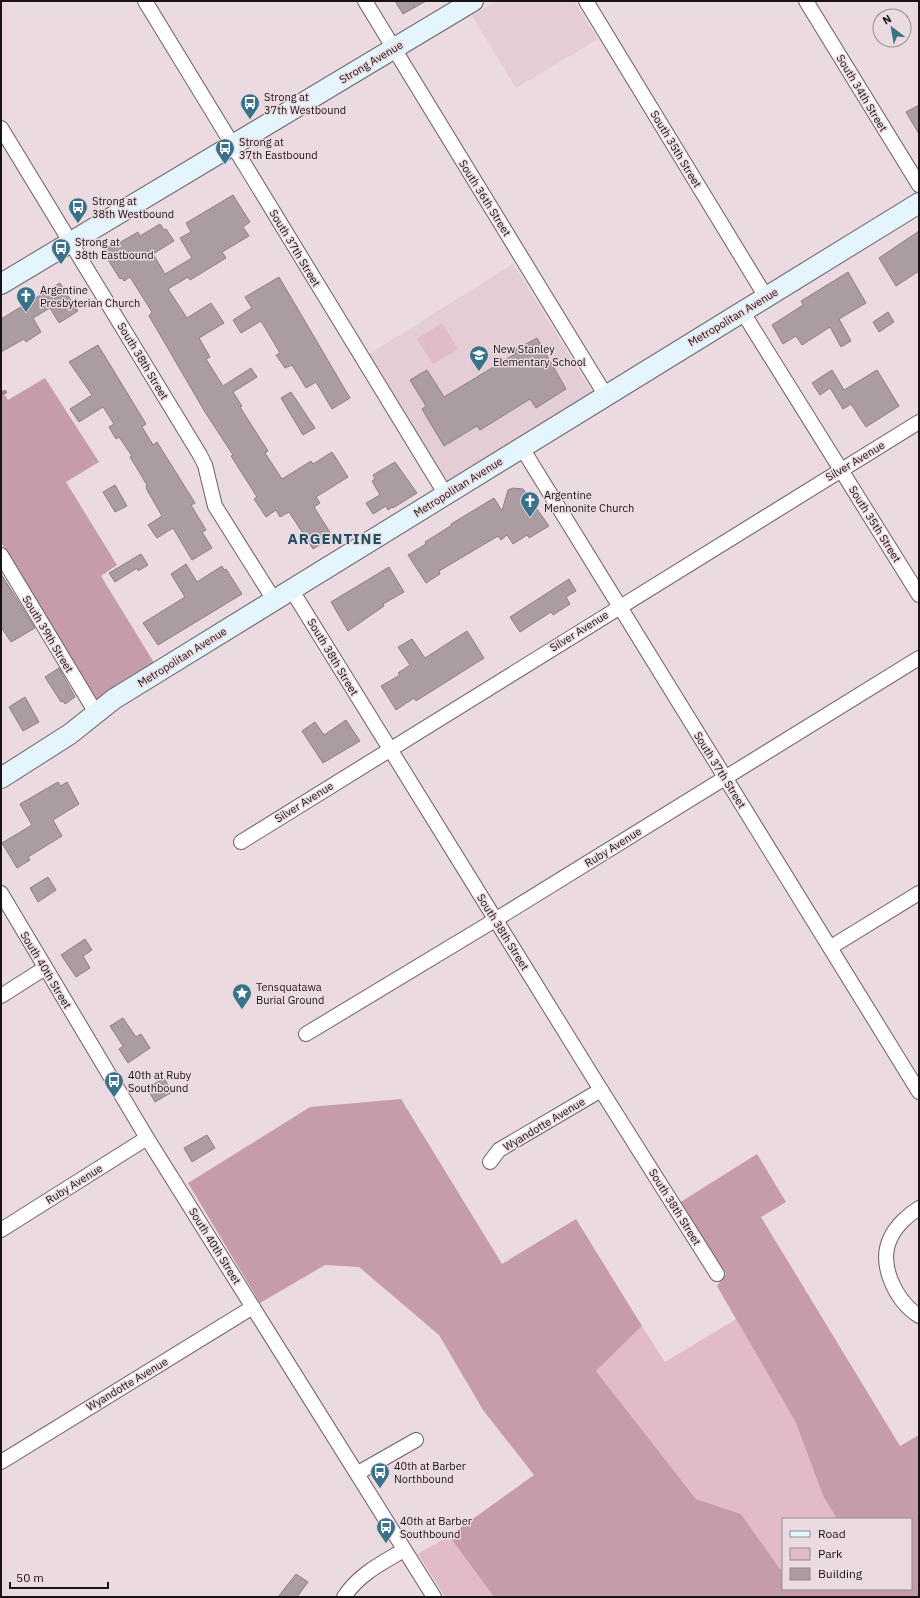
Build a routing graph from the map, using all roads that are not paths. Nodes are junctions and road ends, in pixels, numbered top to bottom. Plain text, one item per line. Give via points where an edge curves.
1 (145, 1) edge
2 (365, 1) edge
3 (473, 1) edge
4 (586, 1) edge
5 (806, 1) edge
6 (393, 49) junction
7 (1, 128) edge
8 (232, 146) junction
9 (919, 185) edge
10 (919, 203) edge
11 (71, 242) junction
12 (1, 284) edge
13 (766, 297) junction
14 (742, 311) junction
15 (606, 396) junction
16 (919, 422) edge
17 (522, 448) junction
18 (841, 469) junction
19 (446, 495) junction
20 (1, 555) edge
21 (291, 589) junction
22 (919, 595) edge
23 (274, 600) junction
24 (619, 606) junction
25 (919, 658) edge
26 (96, 712) junction
27 (389, 749) junction
28 (1, 778) edge
29 (725, 778) junction
30 (241, 842) dead end
31 (1, 893) edge
32 (919, 893) edge
33 (495, 920) junction
34 (831, 948) junction
35 (45, 968) junction
36 (1, 996) edge
37 (306, 1034) dead end
38 (601, 1090) junction
39 (919, 1092) edge
40 (147, 1138) junction
41 (490, 1162) dead end
42 (919, 1208) edge
43 (1, 1230) edge
44 (717, 1274) dead end
45 (253, 1307) junction
46 (919, 1316) edge
47 (416, 1440) dead end
48 (1, 1462) edge
49 (358, 1473) junction
50 (404, 1550) junction
51 (344, 1597) edge
52 (434, 1597) edge

1 - 8 street, South 37th Street
2 - 6 street, South 36th Street
3 - 6 main road, Strong Avenue
4 - 13 street, South 35th Street
5 - 9 street, South 34th Street
6 - 8 main road, Strong Avenue
6 - 15 street, South 36th Street
7 - 11 street, South 38th Street
8 - 11 main road, Strong Avenue
8 - 19 street, South 37th Street
10 - 13 main road, Metropolitan Avenue
11 - 12 main road, Strong Avenue
11 - 23 street, South 38th Street via 200,455 216,506
13 - 14 main road, Metropolitan Avenue
14 - 15 main road, Metropolitan Avenue
14 - 18 street, South 35th Street
15 - 17 main road, Metropolitan Avenue
16 - 18 street, Silver Avenue
17 - 19 main road, Metropolitan Avenue
17 - 24 street, South 37th Street
18 - 22 street, South 35th Street
18 - 24 street, Silver Avenue
19 - 21 main road, Metropolitan Avenue
20 - 26 street, South 39th Street
21 - 23 main road, Metropolitan Avenue
21 - 27 street, South 38th Street
23 - 26 main road, Metropolitan Avenue
24 - 27 street, Silver Avenue
24 - 29 street, South 37th Street
25 - 29 street, Ruby Avenue
26 - 28 main road, Metropolitan Avenue via 70,734
27 - 30 street, Silver Avenue
27 - 33 street, South 38th Street
29 - 33 street, Ruby Avenue
29 - 34 street, South 37th Street
31 - 35 street, South 40th Street
32 - 34 street
33 - 37 street, Ruby Avenue
33 - 38 street, South 38th Street
34 - 39 street, South 37th Street
35 - 36 street
35 - 40 street, South 40th Street
38 - 41 street, Wyandotte Avenue via 499,1150
38 - 44 street, South 38th Street
40 - 43 street, Ruby Avenue
40 - 45 street, South 40th Street
42 - 46 street via 890,1237 887,1254 889,1276 904,1303
45 - 48 street, Wyandotte Avenue
45 - 49 street, South 40th Street
47 - 49 street
49 - 50 street, South 40th Street
50 - 51 street via 363,1575
50 - 52 street, South 40th Street

